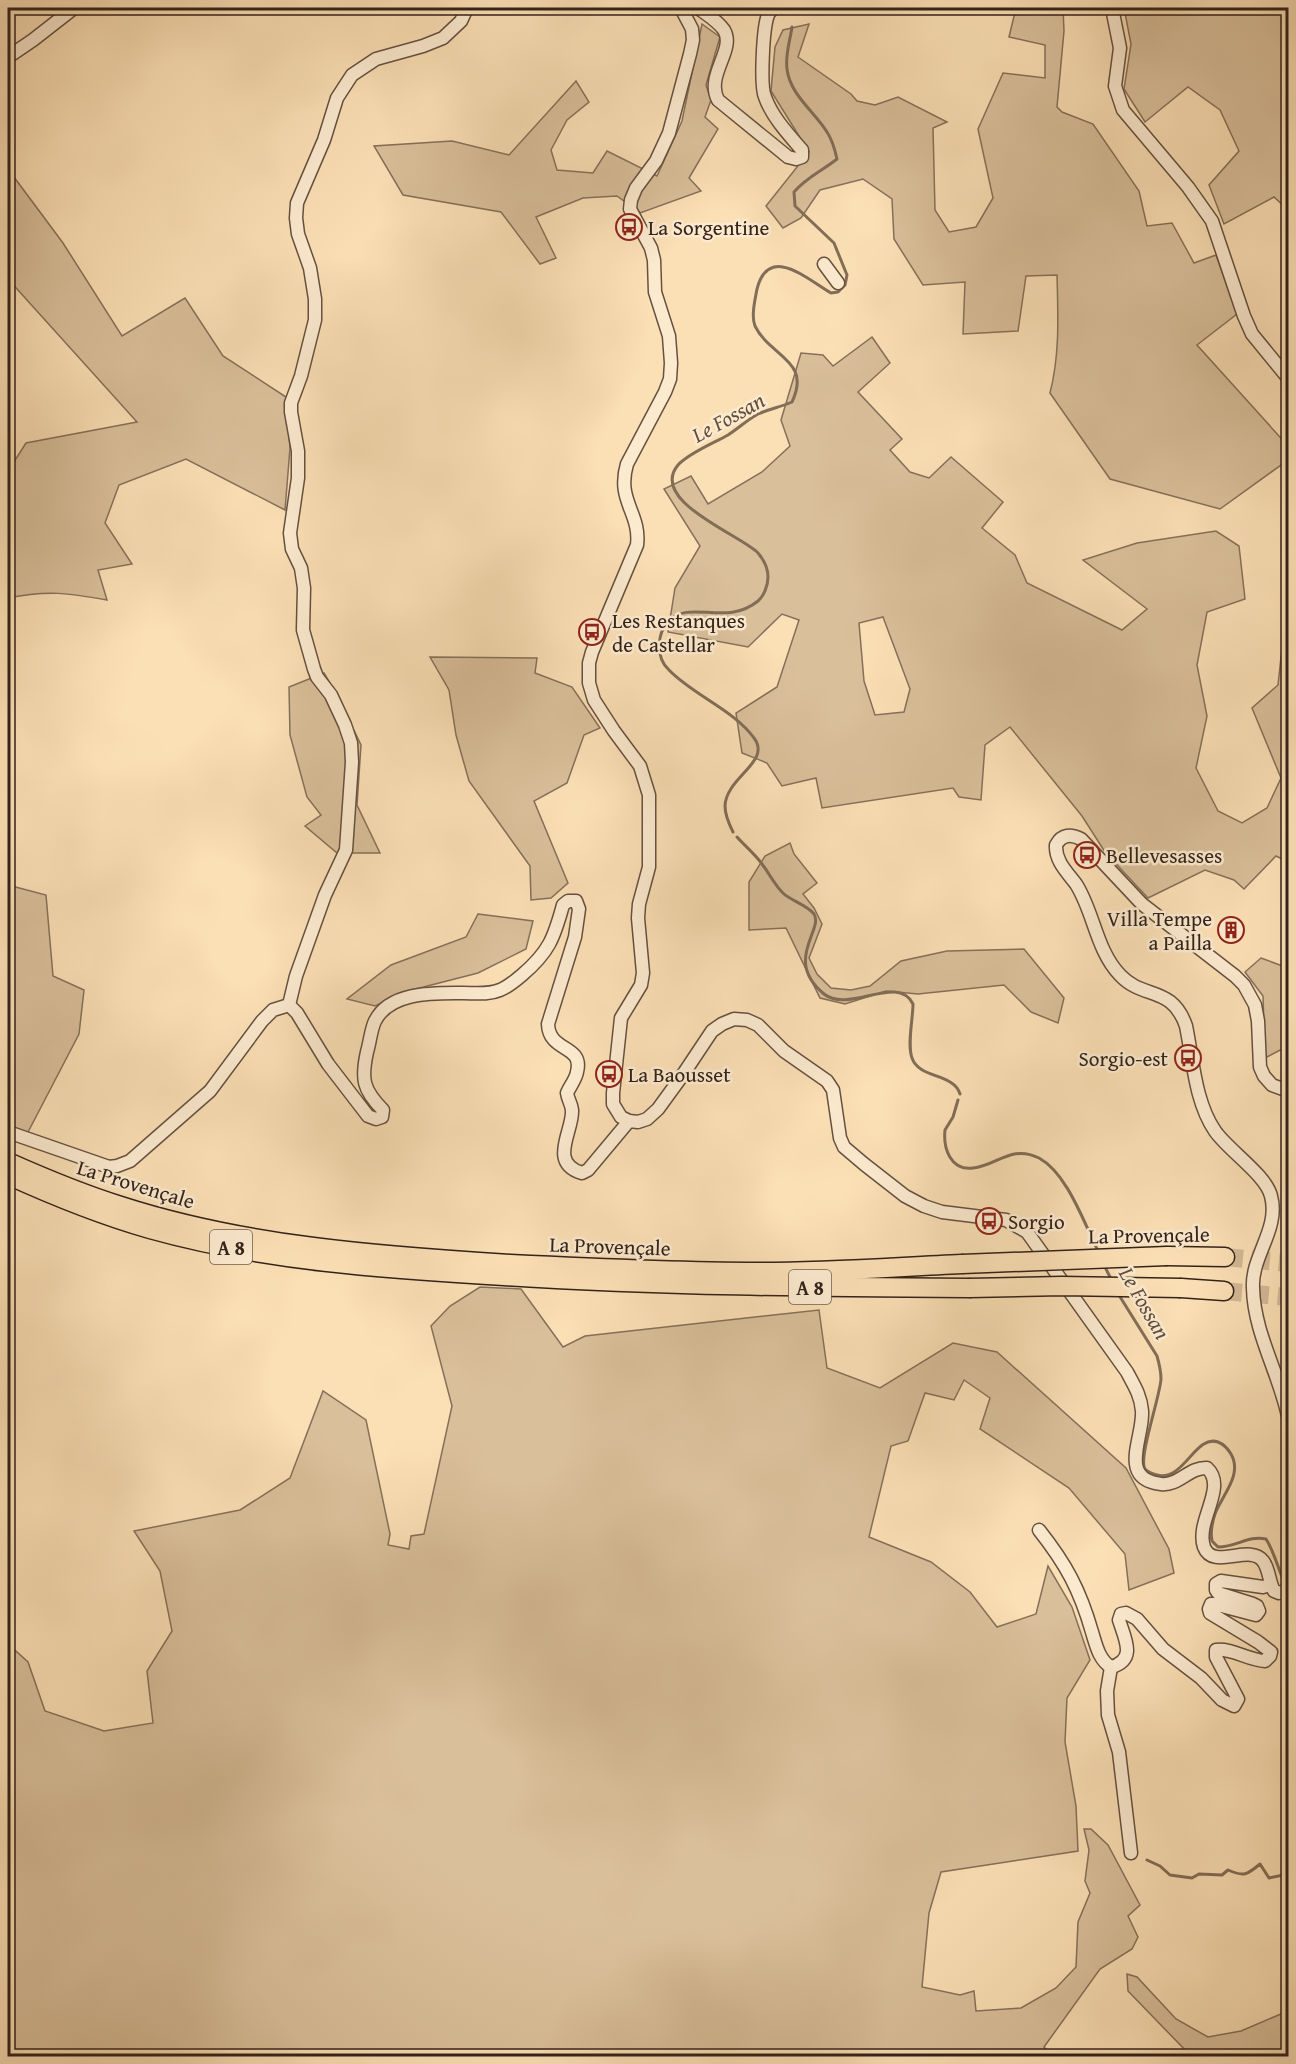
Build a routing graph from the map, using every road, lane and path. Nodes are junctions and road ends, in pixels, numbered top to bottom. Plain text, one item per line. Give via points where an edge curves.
1 (74, 8) edge
2 (467, 8) edge
3 (681, 8) edge
4 (698, 8) edge
5 (774, 8) edge
6 (1112, 8) edge
7 (8, 57) edge
8 (824, 264) dead end
9 (838, 283) dead end
10 (1288, 378) edge
11 (290, 1005) junction
12 (1288, 1091) edge
13 (629, 1121) junction
14 (8, 1132) edge
15 (8, 1162) edge
16 (8, 1175) edge
17 (1225, 1257) tunnel mouth
18 (465, 1268) junction
19 (651, 1277) junction
20 (1224, 1291) tunnel mouth
21 (1288, 1416) edge
22 (1039, 1530) dead end
23 (1271, 1585) junction
24 (1286, 1591) edge
25 (1111, 1667) junction
26 (1131, 1853) dead end

1 - 7 street
2 - 11 street via 461,21 443,38 376,59 352,75 337,99 297,203 298,234 310,268 315,320 291,402 298,478 290,533 304,588 303,630 317,677 331,695 345,725 352,762 346,850 318,914
3 - 13 street via 692,29 690,54 669,133 656,161 636,188 630,209 654,260 655,292 669,336 670,379 627,464 624,494 638,535 637,545 589,663 594,700 640,766 649,795 649,867 638,918 643,973 641,985 621,1018 613,1093 616,1112
4 - 5 street via 723,29 727,38 713,84 718,100 788,157 796,159 802,156 802,150 787,133 763,91 765,33 768,15
6 - 10 street via 1120,48 1115,86 1123,110 1212,221 1252,334
8 - 9 street
11 - 13 street via 368,1116 382,1117 382,1110 369,1095 363,1073 374,1022 381,1012 403,999 434,993 490,993 513,983 549,948 563,905 576,901 579,909 575,937 548,1024 553,1041 575,1054 578,1063 567,1093 572,1114 564,1145 569,1165 574,1171 588,1170
11 - 14 street via 273,1010 210,1091 130,1161 109,1167
12 - 21 street via 1272,1085 1260,1067 1255,1005 1239,980 1142,904 1081,839 1071,835 1062,838 1056,845 1056,855 1078,887 1107,958 1120,976 1159,994 1182,1013 1204,1114 1270,1193 1273,1219 1255,1265 1252,1288 1259,1328
13 - 23 street via 647,1119 657,1109 712,1031 734,1019 758,1025 784,1051 827,1081 833,1090 844,1147 905,1196 942,1212 1006,1220 1027,1232 1140,1396 1142,1413 1135,1463 1138,1472 1148,1481 1160,1484 1171,1484 1199,1467 1213,1473 1215,1482 1203,1544 1217,1557 1256,1555 1263,1561
15 - 18 highway, La Provençale / A 8 via 93,1197 176,1222 257,1238
16 - 18 highway, La Provençale / A 8 via 103,1214 193,1239 324,1261
17 - 19 highway, La Provençale / A 8, bridge via 1167,1256
18 - 19 highway, La Provençale / A 8
19 - 20 highway, La Provençale / A 8, bridge via 969,1288
22 - 25 street via 1061,1557 1085,1608 1096,1646 1104,1663
23 - 24 street via 1274,1591
23 - 25 street via 1221,1581 1216,1584 1218,1593 1253,1604 1259,1611 1252,1614 1211,1604 1210,1613 1271,1652 1265,1661 1216,1650 1238,1699 1234,1706 1222,1700 1126,1613 1119,1620 1126,1656
25 - 26 street via 1108,1715 1119,1752

